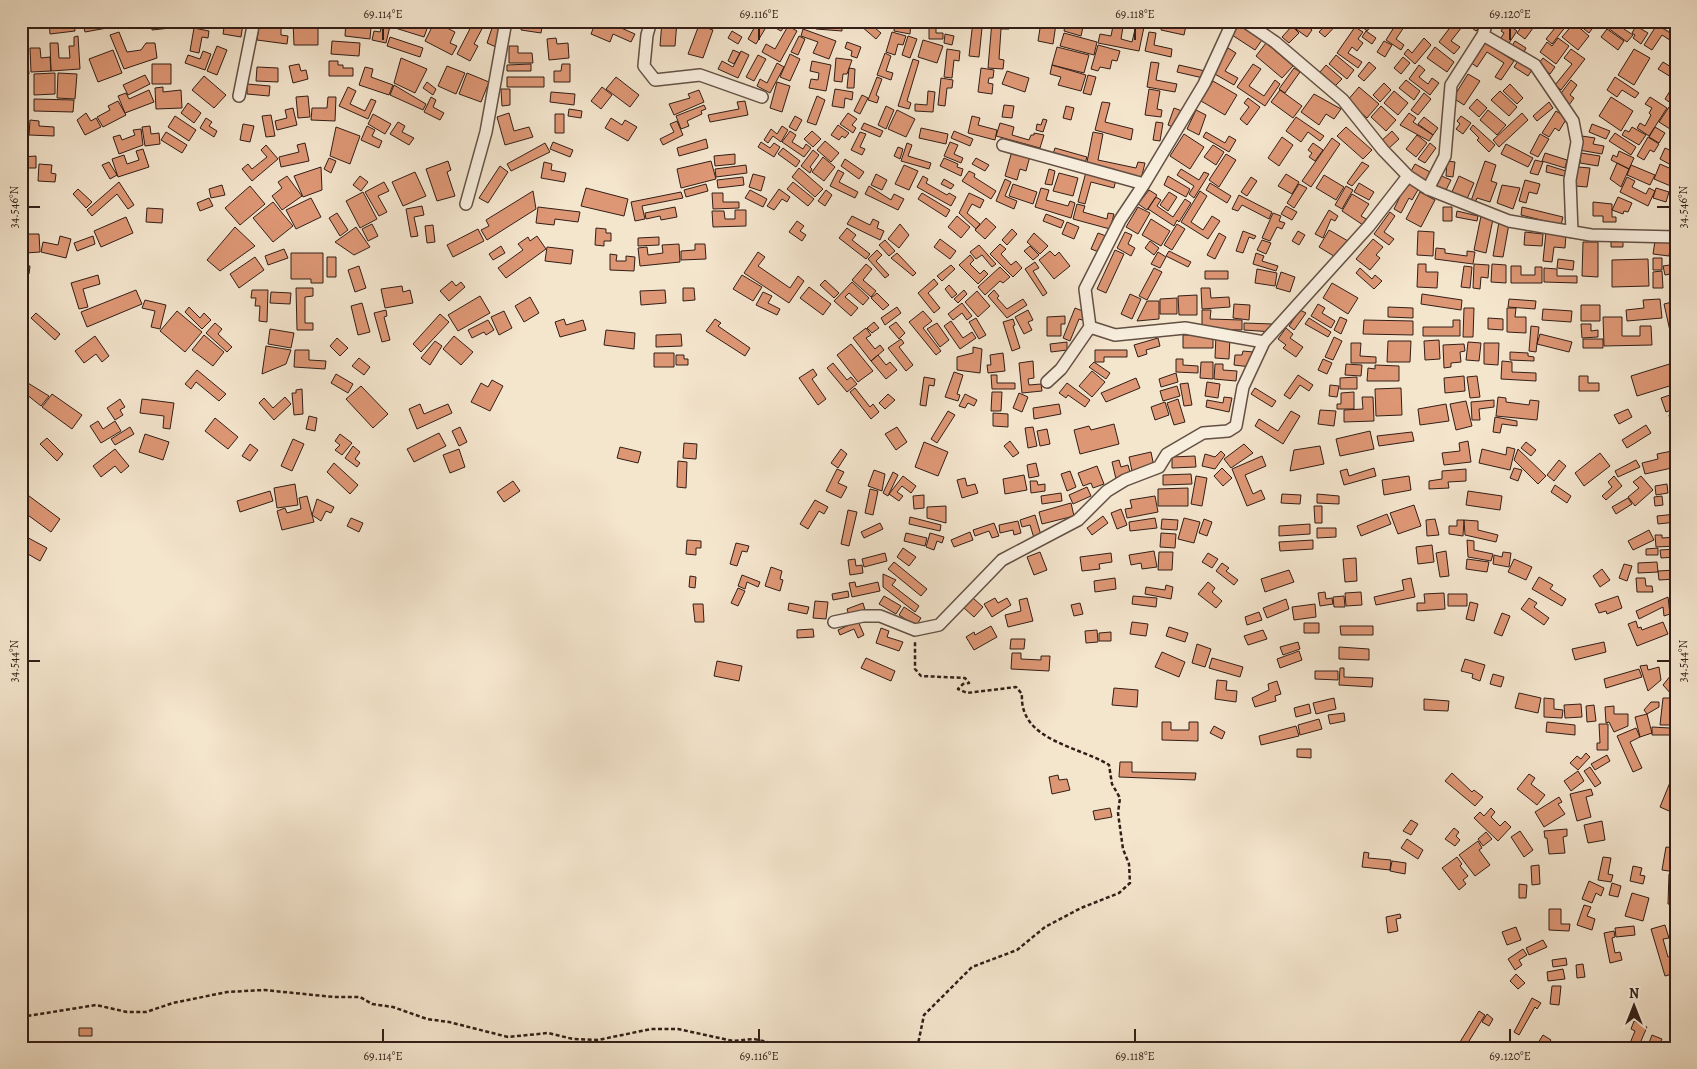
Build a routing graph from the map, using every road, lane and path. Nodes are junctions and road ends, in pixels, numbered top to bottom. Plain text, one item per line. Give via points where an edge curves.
1 (254, 21) edge
2 (506, 21) edge
3 (651, 21) edge
4 (1233, 21) edge
5 (1244, 21) edge
6 (1487, 21) edge
7 (1663, 21) edge
8 (1676, 29) edge
9 (1483, 35) junction
10 (239, 96) dead end
11 (762, 97) dead end
12 (1003, 145) dead end
13 (1408, 176) junction
14 (1144, 184) junction
15 (1428, 188) junction
16 (466, 204) dead end
17 (1572, 232) junction
18 (1676, 237) edge
19 (1090, 327) junction
20 (1264, 342) junction
21 (1047, 382) dead end
22 (834, 622) dead end
23 (915, 630) junction
24 (21, 1017) edge
25 (794, 1048) edge
26 (908, 1048) edge

1 - 10 street
2 - 16 street via 486,132
3 - 11 street via 644,66 655,80 700,75
4 - 14 street via 1204,84
5 - 13 street via 1275,42 1343,100
6 - 9 street
7 - 8 street
9 - 15 street via 1451,85 1445,156
9 - 17 street via 1535,65 1573,121 1577,142 1570,180
12 - 14 street
13 - 15 street
13 - 20 street via 1369,226
14 - 19 street via 1120,220 1085,289
15 - 17 street via 1509,221
17 - 18 street
19 - 20 street via 1115,335 1185,328
19 - 21 street via 1061,369
20 - 23 street via 1244,386 1236,426 1228,431 1203,433 1167,454 1159,467 1125,480 1108,491 1078,520 1002,560 939,625
22 - 23 street via 880,616
23 - 26 path via 915,669 921,676 965,678 969,684 958,689 967,693 1016,687 1022,694 1024,715 1048,739 1109,765 1112,784 1120,798 1118,813 1124,850 1130,864 1130,883 1119,893 1045,927 1017,950 972,967 924,1015 918,1044
24 - 25 path via 96,1005 127,1012 146,1012 172,1003 227,992 264,990 360,998 428,1019 508,1036 548,1033 573,1040 598,1040 651,1029 678,1029 734,1041 754,1040

